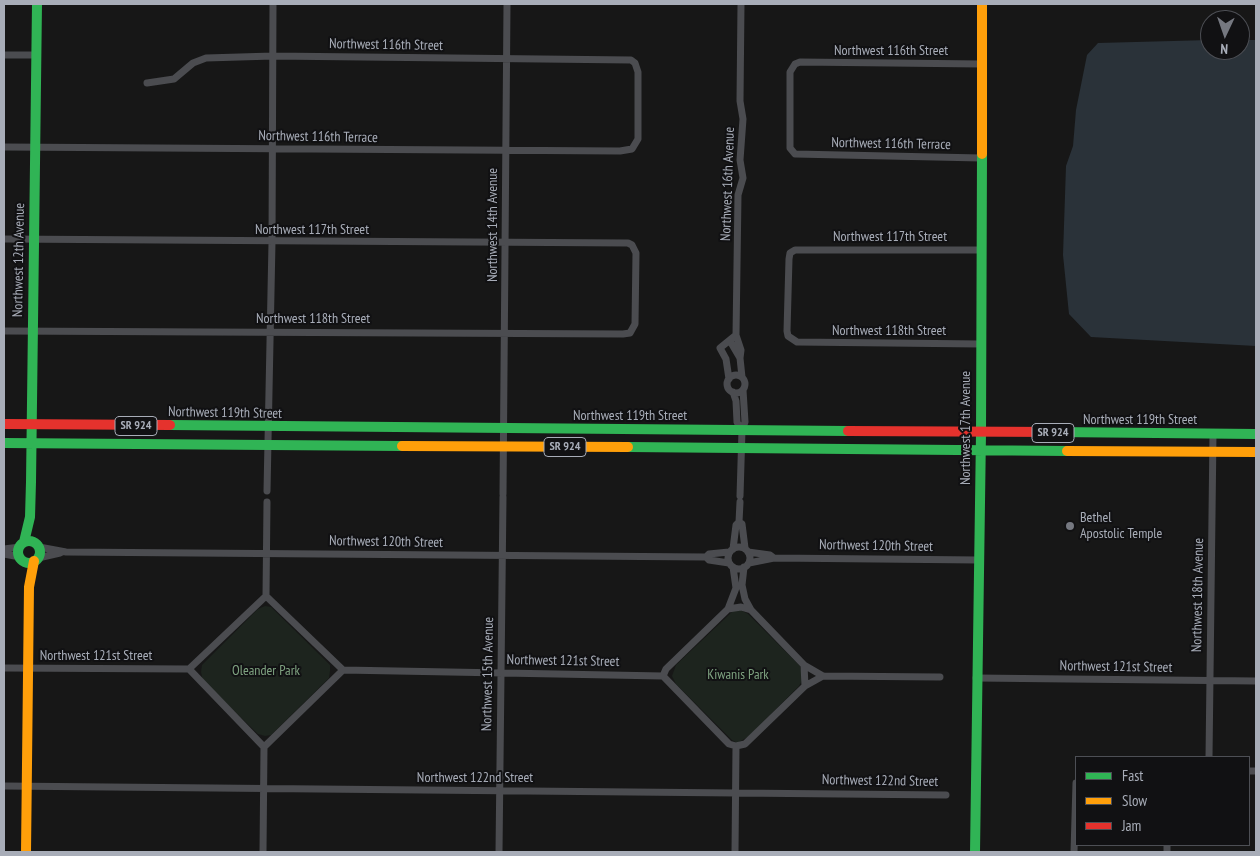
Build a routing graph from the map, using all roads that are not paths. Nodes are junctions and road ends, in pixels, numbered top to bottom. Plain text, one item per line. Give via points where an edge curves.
1 (36, 4) edge
2 (273, 4) edge
3 (507, 4) edge
4 (741, 4) edge
5 (982, 4) edge
6 (4, 55) edge
7 (36, 55) junction
8 (273, 56) junction
9 (507, 60) junction
10 (981, 64) junction
11 (148, 83) dead end
12 (4, 147) edge
13 (34, 148) junction
14 (273, 149) junction
15 (632, 149) joint
16 (506, 151) junction
17 (800, 156) joint
18 (980, 158) junction
19 (4, 239) edge
20 (33, 239) junction
21 (272, 242) junction
22 (506, 243) junction
23 (980, 250) junction
24 (4, 331) edge
25 (32, 331) junction
26 (271, 332) junction
27 (504, 333) junction
28 (623, 334) joint
29 (736, 335) junction
30 (730, 341) junction
31 (798, 342) joint
32 (980, 344) junction
33 (738, 356) junction
34 (726, 359) junction
35 (742, 377) junction
36 (728, 379) junction
37 (743, 390) junction
38 (732, 392) junction
39 (4, 424) edge
40 (32, 424) junction
41 (268, 427) junction
42 (504, 429) junction
43 (742, 430) junction
44 (981, 433) junction
45 (1213, 434) junction
46 (1256, 434) edge
47 (4, 443) edge
48 (31, 444) junction
49 (268, 445) junction
50 (504, 447) junction
51 (741, 449) junction
52 (980, 452) junction
53 (1213, 452) junction
54 (1256, 452) edge
55 (267, 491) dead end
56 (267, 502) dead end
57 (739, 522) junction
58 (4, 549) edge
59 (746, 550) junction
60 (731, 551) junction
61 (29, 552) junction
62 (267, 553) junction
63 (4, 554) edge
64 (502, 556) junction
65 (706, 557) junction
66 (774, 558) junction
67 (978, 560) junction
68 (731, 565) junction
69 (746, 565) junction
70 (266, 596) junction
71 (728, 609) junction
72 (751, 610) junction
73 (804, 665) junction
74 (4, 668) edge
75 (28, 669) junction
76 (189, 669) junction
77 (343, 670) junction
78 (501, 673) junction
79 (663, 676) junction
80 (823, 676) junction
81 (940, 678) dead end
82 (976, 678) junction
83 (1210, 680) junction
84 (1256, 681) edge
85 (805, 686) junction
86 (736, 746) junction
87 (264, 747) junction
88 (1209, 756) edge
89 (4, 786) edge
90 (27, 786) junction
91 (264, 789) junction
92 (499, 791) junction
93 (736, 792) junction
94 (946, 794) dead end
95 (1075, 818) edge
96 (26, 852) edge
97 (263, 852) edge
98 (499, 852) edge
99 (736, 852) edge
100 (975, 852) edge
101 (1074, 852) edge

1 - 7 main road, Northwest 12th Avenue
2 - 8 street
3 - 9 street, Northwest 14th Avenue
4 - 29 street, Northwest 16th Avenue via 740,101 743,119 740,160 743,178 738,195
5 - 10 main road, Northwest 17th Avenue
6 - 7 street
7 - 13 main road, Northwest 12th Avenue
8 - 9 street, Northwest 116th Street
8 - 11 street, Northwest 116th Street via 206,58 193,63 174,78
8 - 14 street
9 - 15 street, Northwest 116th Street via 631,60 638,72 638,139
9 - 16 street, Northwest 14th Avenue
10 - 17 street, Northwest 116th Street via 795,64 790,72 790,148
10 - 18 main road, Northwest 17th Avenue
12 - 13 street, Northwest 116th Terrace
13 - 14 street, Northwest 116th Terrace
13 - 20 main road, Northwest 12th Avenue
14 - 16 street, Northwest 116th Terrace
14 - 21 street
15 - 16 street, Northwest 116th Terrace via 620,152
16 - 22 street, Northwest 14th Avenue
17 - 18 street, Northwest 116th Terrace
18 - 23 main road, Northwest 17th Avenue
19 - 20 street, Northwest 117th Street
20 - 21 street, Northwest 117th Street
20 - 25 main road, Northwest 12th Avenue
21 - 22 street, Northwest 117th Street
21 - 26 street
22 - 27 street, Northwest 14th Avenue
22 - 28 street, Northwest 117th Street via 632,245 636,252 635,324 630,333
23 - 31 street, Northwest 117th Street via 801,250 790,253 787,331 788,336
23 - 32 main road, Northwest 17th Avenue
24 - 25 street, Northwest 118th Street
25 - 26 street, Northwest 118th Street
25 - 40 main road, Northwest 12th Avenue
26 - 27 street, Northwest 118th Street
26 - 41 street
27 - 28 street, Northwest 118th Street
27 - 42 street, Northwest 14th Avenue
29 - 30 street, Northwest 16th Avenue
29 - 33 street, Northwest 16th Avenue via 741,350
30 - 33 street, Northwest 16th Avenue
30 - 34 street, Northwest 16th Avenue via 720,348
31 - 32 street, Northwest 118th Street
32 - 44 main road, Northwest 17th Avenue
33 - 34 street
33 - 35 street, Northwest 16th Avenue
34 - 36 street, Northwest 16th Avenue
35 - 36 street via 733,375
35 - 37 street, Northwest 16th Avenue via 745,382
36 - 38 street, Northwest 16th Avenue via 728,388
37 - 38 street
37 - 43 street, Northwest 16th Avenue via 745,422
38 - 43 street, Northwest 16th Avenue via 738,408 737,422
39 - 40 main road, Northwest 119th Street / SR 924
40 - 41 main road, Northwest 119th Street / SR 924
40 - 48 main road, Northwest 12th Avenue
41 - 42 main road, Northwest 119th Street / SR 924
41 - 49 street
42 - 43 main road, Northwest 119th Street / SR 924
42 - 50 street, Northwest 14th Avenue
43 - 44 main road, Northwest 119th Street / SR 924
43 - 51 street, Northwest 16th Avenue
44 - 45 main road, Northwest 119th Street / SR 924
44 - 52 main road, Northwest 17th Avenue
45 - 46 main road, Northwest 119th Street / SR 924
45 - 53 street, Northwest 18th Avenue
47 - 48 main road, SR 924
48 - 49 main road, SR 924
48 - 61 main road, Northwest 12th Avenue
49 - 50 main road, SR 924
49 - 55 street
50 - 51 main road, SR 924
50 - 64 street, Northwest 15th Avenue
51 - 52 main road, SR 924
51 - 57 street, Northwest 16th Avenue
52 - 53 main road, SR 924
52 - 67 main road, Northwest 17th Avenue
53 - 54 main road, SR 924
53 - 83 street, Northwest 18th Avenue
56 - 62 street
57 - 59 street
57 - 60 street
58 - 61 street, Northwest 120th Street
59 - 60 street, Northwest 120th Street via 738,547
59 - 66 street, Northwest 120th Street
59 - 69 street
60 - 65 street, Northwest 120th Street
60 - 68 street
61 - 62 street, Northwest 120th Street
61 - 63 street, Northwest 120th Street
61 - 75 main road, Northwest 12th Avenue
62 - 64 street, Northwest 120th Street
62 - 70 street
64 - 65 street, Northwest 120th Street
64 - 78 street, Northwest 15th Avenue
65 - 68 street, Northwest 120th Street
66 - 67 street, Northwest 120th Street
66 - 69 street, Northwest 120th Street
67 - 82 main road, Northwest 17th Avenue
68 - 69 street, Northwest 120th Street
68 - 71 street via 736,577 735,592
69 - 72 street via 742,592
70 - 76 street
70 - 77 street
71 - 72 street via 741,607
71 - 79 street via 666,669
72 - 73 street
73 - 80 street
73 - 85 street
74 - 75 street, Northwest 121st Street
75 - 76 street, Northwest 121st Street
75 - 90 main road, Northwest 12th Avenue
76 - 87 street
77 - 78 street, Northwest 121st Street
77 - 87 street
78 - 79 street, Northwest 121st Street
78 - 92 street, Northwest 15th Avenue
79 - 86 street via 730,744
80 - 81 street
80 - 85 street
82 - 83 street, Northwest 121st Street
82 - 100 main road, Northwest 17th Avenue
83 - 84 street, Northwest 121st Street
83 - 88 street, Northwest 18th Avenue
85 - 86 street via 745,744
86 - 93 street
87 - 91 street
89 - 90 street, Northwest 122nd Street
90 - 91 street, Northwest 122nd Street
90 - 96 main road, Northwest 12th Avenue
91 - 92 street, Northwest 122nd Street
91 - 97 street
92 - 93 street, Northwest 122nd Street
92 - 98 street, Northwest 15th Avenue
93 - 94 street, Northwest 122nd Street
93 - 99 street
95 - 101 street

